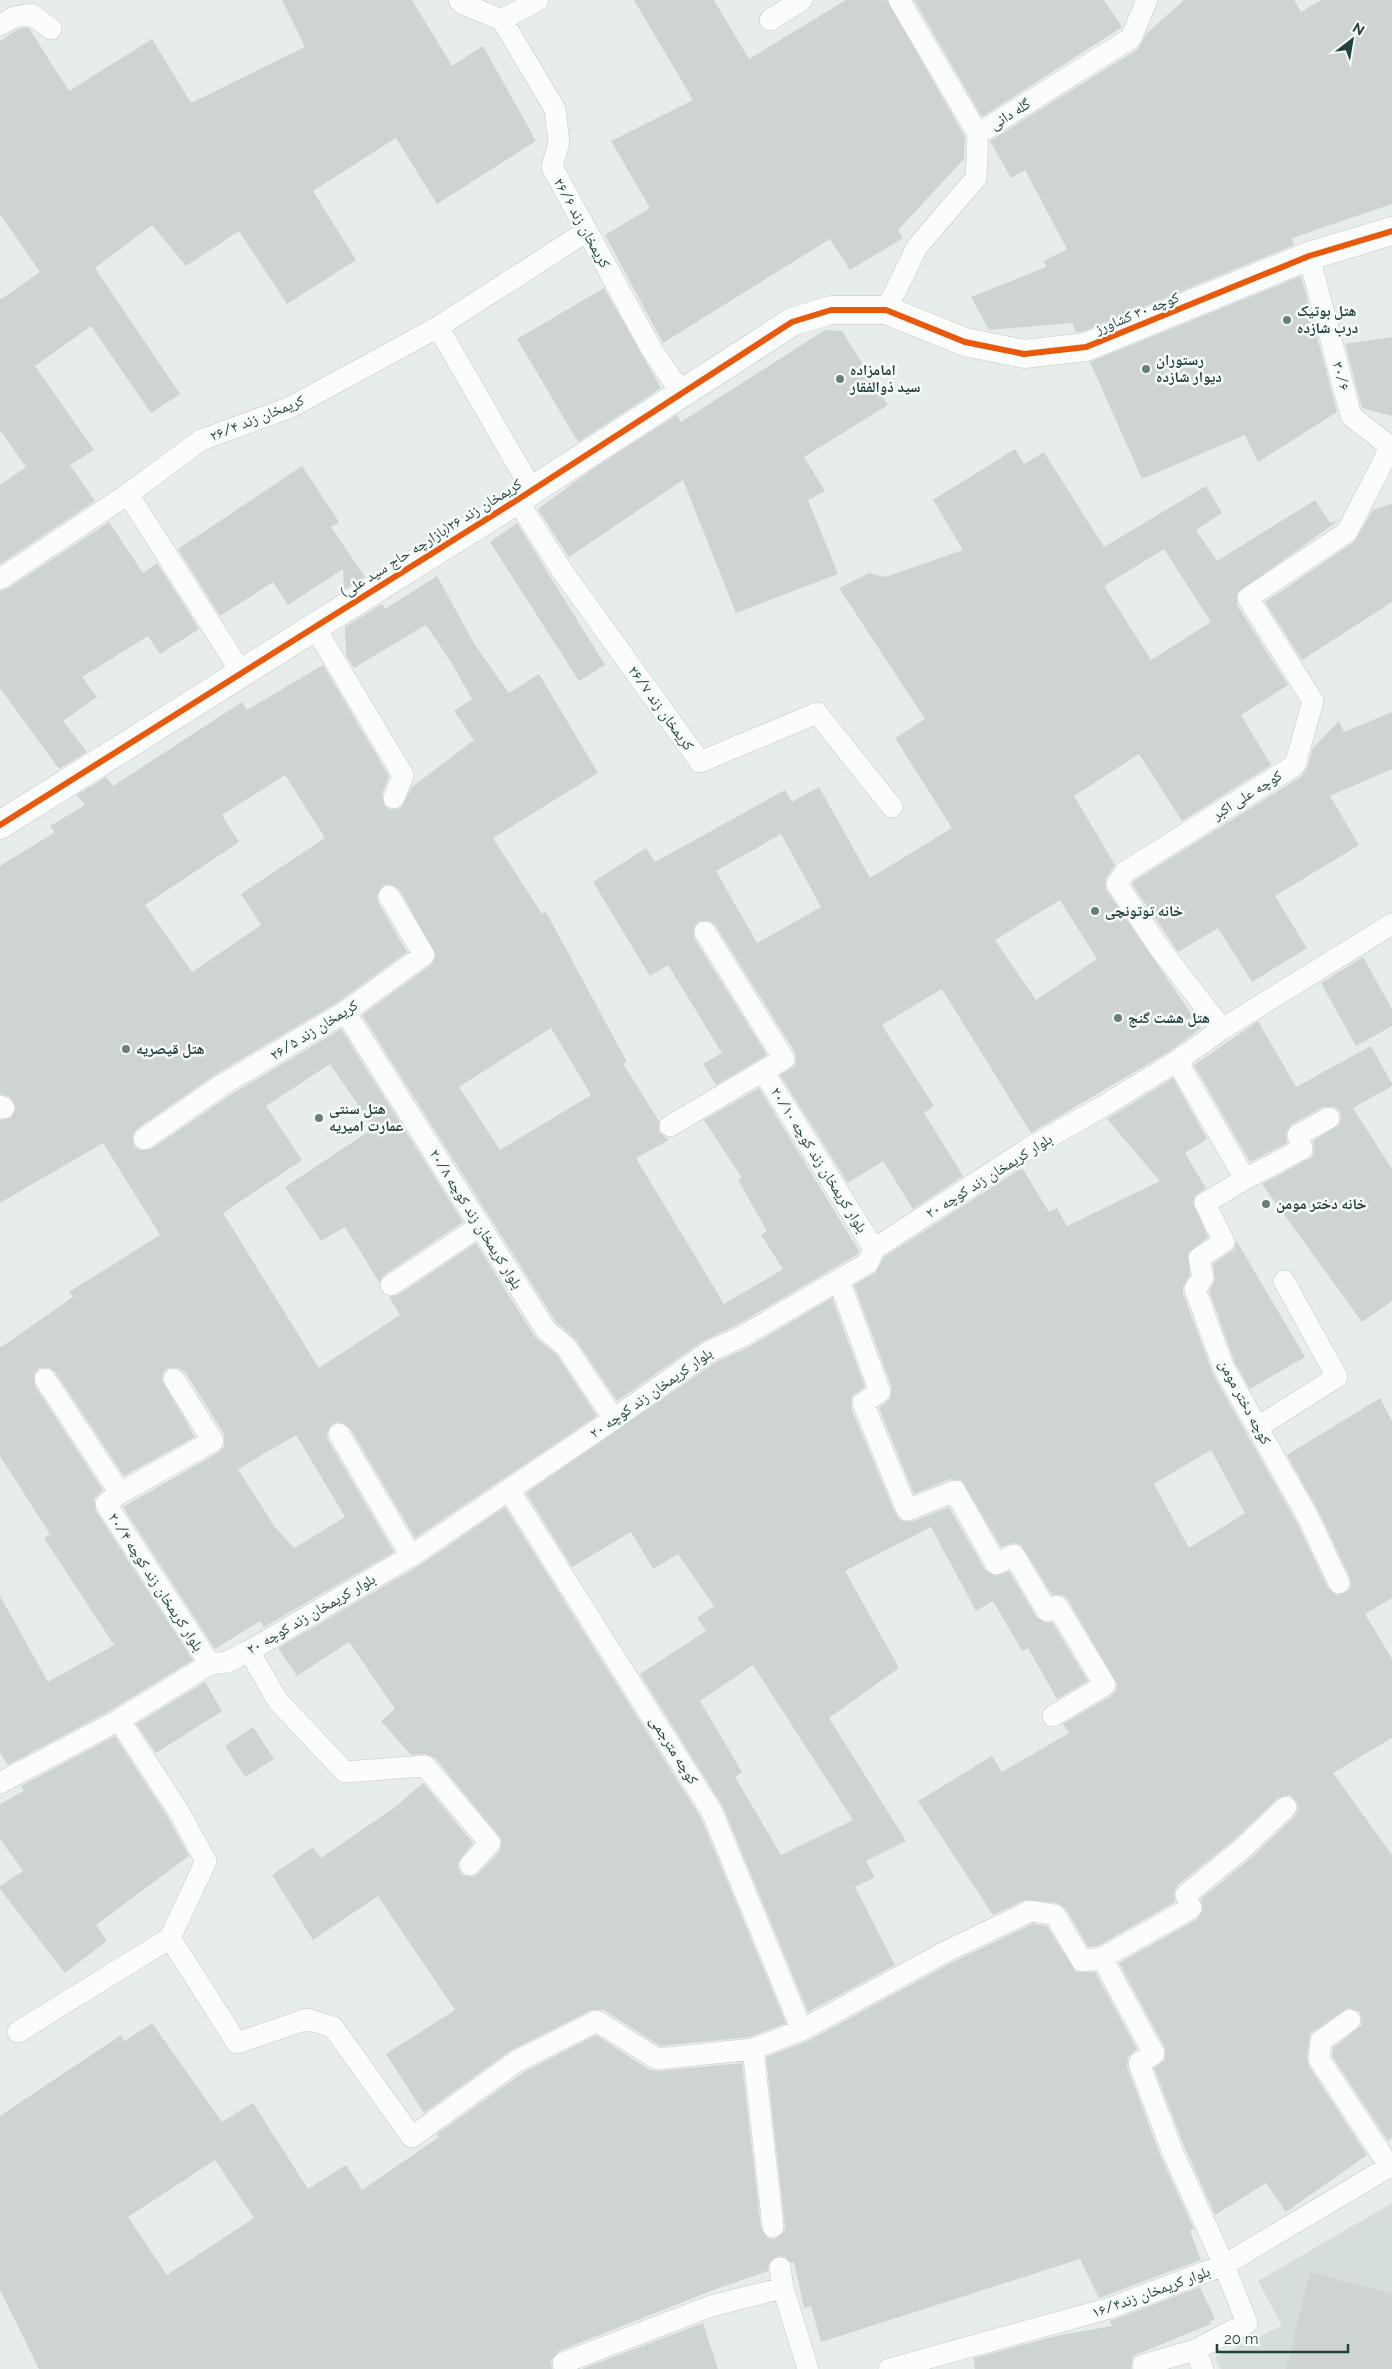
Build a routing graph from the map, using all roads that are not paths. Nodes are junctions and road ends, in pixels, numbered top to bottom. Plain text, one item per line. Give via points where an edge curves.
1 (459, 0) edge
2 (538, 0) edge
3 (802, 0) edge
4 (899, 0) edge
5 (1146, 0) edge
6 (502, 20) junction
7 (770, 20) dead end
8 (0, 24) edge
9 (51, 29) dead end
10 (978, 134) junction
11 (587, 231) junction
12 (1392, 231) edge
13 (1309, 256) junction
14 (886, 310) junction
15 (438, 327) junction
16 (681, 392) junction
17 (1391, 448) edge
18 (128, 494) junction
19 (524, 495) junction
20 (0, 579) edge
21 (314, 626) junction
22 (241, 672) junction
23 (394, 798) dead end
24 (892, 806) dead end
25 (0, 825) edge
26 (389, 896) dead end
27 (1392, 924) edge
28 (705, 932) dead end
29 (345, 1012) junction
30 (1222, 1029) junction
31 (1176, 1061) junction
32 (763, 1071) junction
33 (1329, 1118) dead end
34 (670, 1126) dead end
35 (144, 1139) dead end
36 (1245, 1180) junction
37 (480, 1226) junction
38 (874, 1248) junction
39 (839, 1280) junction
40 (1284, 1281) dead end
41 (391, 1285) dead end
42 (45, 1379) dead end
43 (174, 1379) dead end
44 (614, 1419) junction
45 (1258, 1427) junction
46 (339, 1434) dead end
47 (509, 1490) junction
48 (120, 1493) junction
49 (411, 1556) junction
50 (1339, 1583) dead end
51 (249, 1651) junction
52 (210, 1664) junction
53 (1053, 1716) dead end
54 (119, 1720) junction
55 (0, 1783) edge
56 (1286, 1807) dead end
57 (470, 1865) dead end
58 (170, 1938) junction
59 (1102, 1958) junction
60 (1350, 2020) dead end
61 (802, 2030) junction
62 (18, 2032) dead end
63 (752, 2049) junction
64 (1391, 2166) edge
65 (773, 2227) dead end
66 (1224, 2264) junction
67 (1199, 2360) edge
68 (563, 2363) dead end
69 (1143, 2365) dead end
70 (808, 2369) edge
71 (889, 2369) edge

1 - 6 lane
2 - 6 lane
3 - 7 lane
4 - 10 lane
5 - 10 lane, گله دانی via 1131,38
6 - 11 lane, کریمخان زند ۲۶/۶ via 555,109 559,142 552,167
8 - 9 lane via 31,14
10 - 14 lane, گله دانی via 976,178 917,247
11 - 15 lane, کریمخان زند ۲۶/۴
11 - 16 lane, کریمخان زند ۲۶/۶ via 652,350
12 - 13 street, کوچه ۳۰ کشاورز
13 - 14 street, کوچه ۳۰ کشاورز via 1086,347 1024,354 965,342
13 - 17 lane, ۳۰/۶ via 1351,416
14 - 16 street, کریمخان زند ۲۶(بازارچه حاج سید علی) via 831,310 792,322
15 - 18 lane, کریمخان زند ۲۶/۴ via 291,407 201,440
15 - 19 lane
16 - 19 street, کریمخان زند ۲۶(بازارچه حاج سید علی)
17 - 30 lane, کوچه علی اکبر via 1347,532 1248,598 1313,701 1295,765 1125,872 1117,884 1158,946
18 - 20 lane, کریمخان زند ۲۶/۴
18 - 22 lane
19 - 21 street, کریمخان زند ۲۶(بازارچه حاج سید علی)
19 - 24 lane, کریمخان زند ۲۶/۷ via 564,572 700,762 817,713
21 - 22 street, کریمخان زند ۲۶(بازارچه حاج سید علی)
21 - 23 lane via 403,774
22 - 25 street, کریمخان زند ۲۶(بازارچه حاج سید علی)
26 - 29 lane, کریمخان زند ۲۶/۵ via 424,955
27 - 30 lane, بلوار کریمخان زند کوچه ۲۰
28 - 32 lane, بلوار کریمخان زند کوچه ۲۰/۱۰ via 784,1059
29 - 35 lane, کریمخان زند ۲۶/۵ via 222,1086
29 - 37 lane, بلوار کریمخان زند کوچه ۲۰/۸
30 - 31 lane, بلوار کریمخان زند کوچه ۲۰
31 - 36 lane
31 - 38 lane, بلوار کریمخان زند کوچه ۲۰ via 1026,1150
32 - 34 lane, بلوار کریمخان زند کوچه ۲۰/۱۰
32 - 38 lane, بلوار کریمخان زند کوچه ۲۰/۱۰
33 - 36 lane via 1298,1135 1302,1149
36 - 45 lane, کوچه دختر مومن via 1205,1203 1224,1242 1199,1258 1203,1278 1196,1289 1224,1368
37 - 41 lane
37 - 44 lane, بلوار کریمخان زند کوچه ۲۰/۸ via 546,1330 566,1347
38 - 39 lane, بلوار کریمخان زند کوچه ۲۰ via 868,1263
39 - 44 lane, بلوار کریمخان زند کوچه ۲۰ via 741,1337 710,1351
39 - 53 lane via 880,1392 863,1404 907,1510 955,1491 996,1564 1014,1555 1047,1611 1057,1606 1105,1685
40 - 45 lane via 1337,1378
42 - 48 lane, بلوار کریمخان زند کوچه ۲۰/۴
43 - 48 lane via 213,1441
44 - 47 lane, بلوار کریمخان زند کوچه ۲۰
45 - 50 lane, کوچه دختر مومن via 1308,1517
46 - 49 lane
47 - 49 lane, بلوار کریمخان زند کوچه ۲۰
47 - 61 lane, کوچه مترجمی via 712,1812
48 - 52 lane, بلوار کریمخان زند کوچه ۲۰/۴ via 106,1504
49 - 51 lane, بلوار کریمخان زند کوچه ۲۰
51 - 52 lane, بلوار کریمخان زند کوچه ۲۰ via 227,1662
51 - 57 lane via 278,1701 345,1772 425,1766 490,1843
52 - 54 lane, بلوار کریمخان زند کوچه ۲۰
54 - 55 lane, بلوار کریمخان زند کوچه ۲۰
54 - 58 lane via 178,1810 206,1861
56 - 59 lane via 1186,1895 1191,1908
58 - 62 lane
58 - 63 lane via 237,2043 307,2019 333,2027 412,2137 517,2061 597,2021 657,2059
59 - 61 lane via 1082,1961 1055,1916 1030,1912 947,1951
59 - 66 lane via 1154,2054 1139,2063 1173,2153
60 - 64 lane via 1321,2042 1319,2060
61 - 63 lane
63 - 65 lane
64 - 66 lane, بلوار کریمخان زند۱۶/۴
66 - 67 lane via 1247,2323
66 - 71 lane, بلوار کریمخان زند۱۶/۴ via 1110,2308
67 - 69 lane
68 - 70 lane via 781,2278

